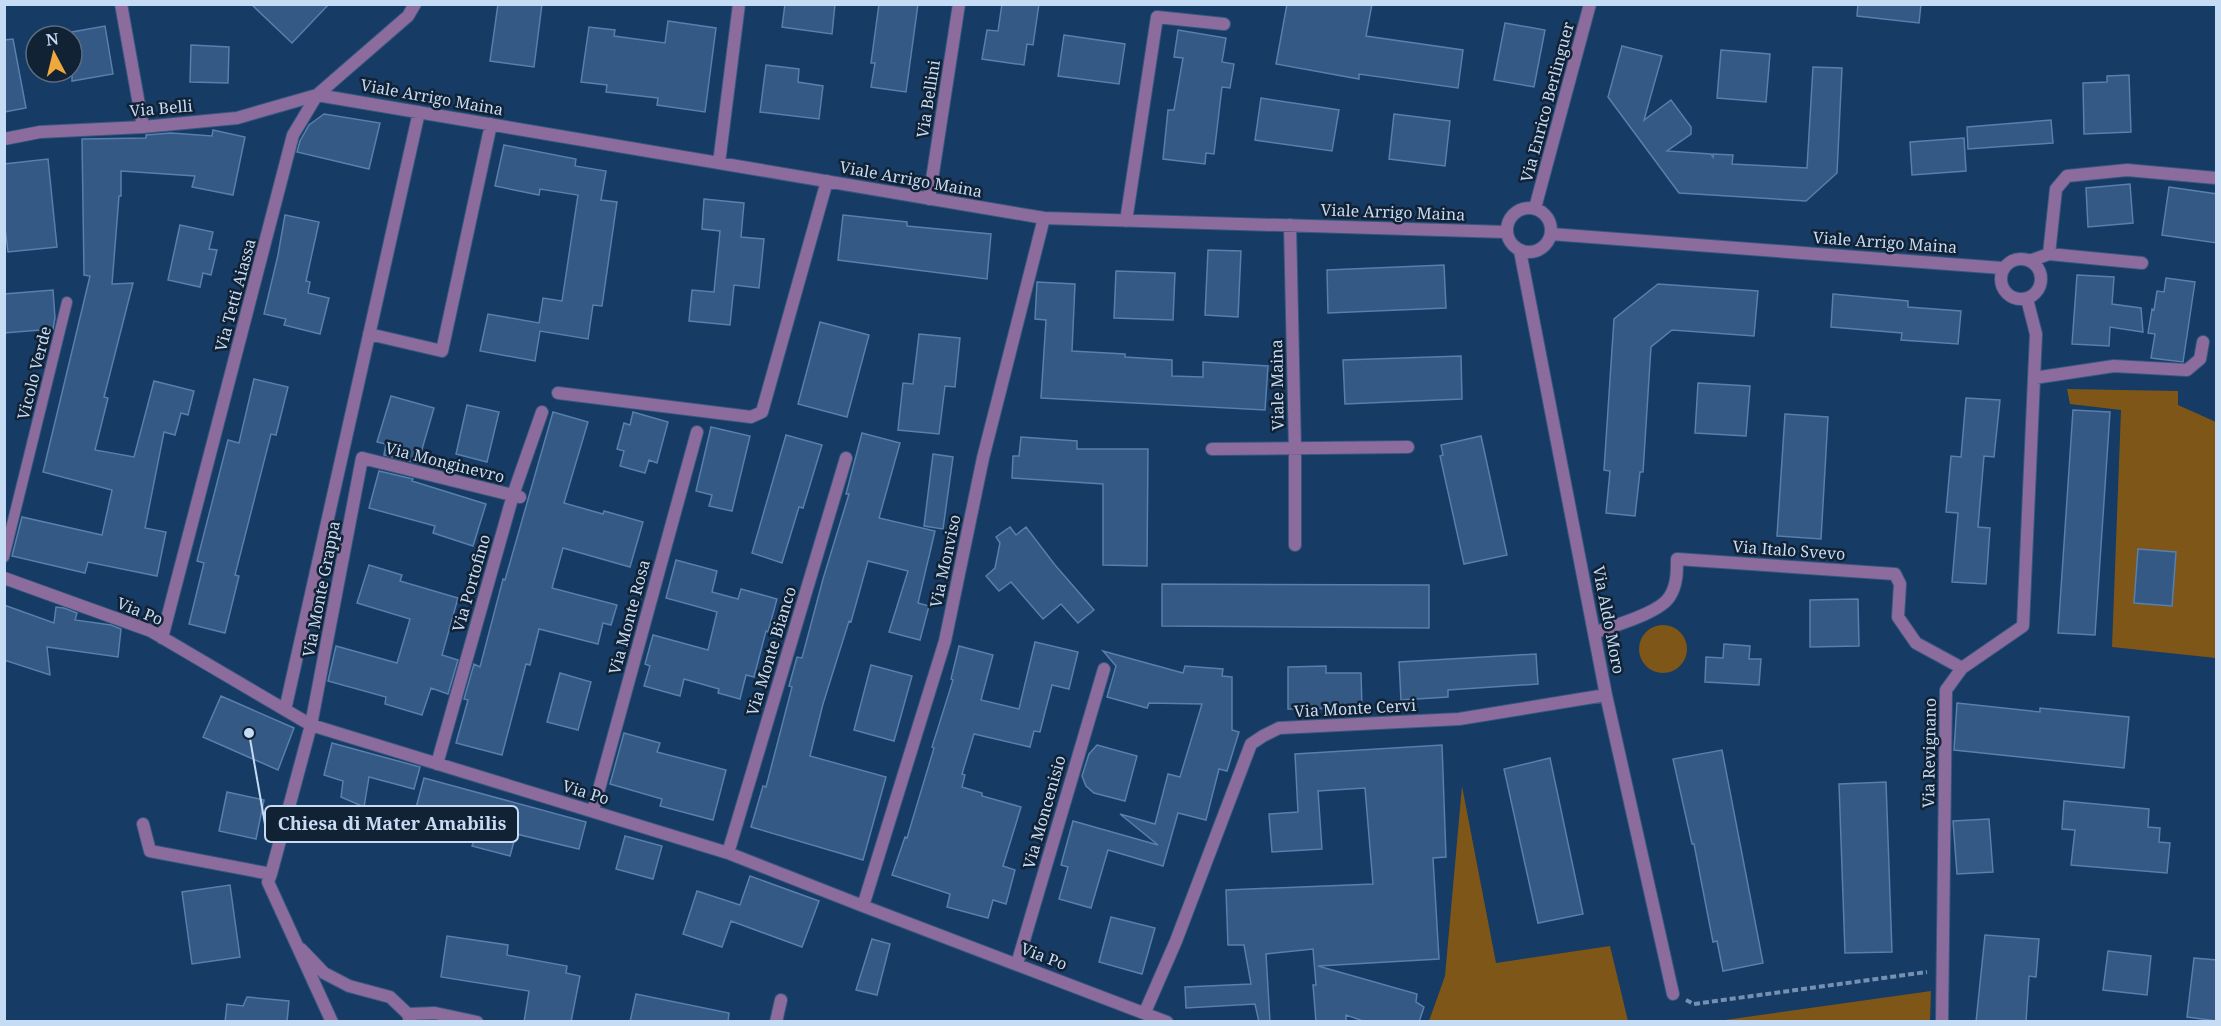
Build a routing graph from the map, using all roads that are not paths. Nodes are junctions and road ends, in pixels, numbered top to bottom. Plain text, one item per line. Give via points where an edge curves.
1 (121, 4) edge
2 (415, 4) edge
3 (739, 4) edge
4 (959, 4) edge
5 (1590, 4) edge
6 (1224, 24) dead end
7 (317, 94) junction
8 (419, 112) junction
9 (491, 124) junction
10 (142, 127) junction
11 (4, 139) edge
12 (719, 163) junction
13 (2217, 178) edge
14 (827, 181) junction
15 (929, 199) junction
16 (1536, 208) junction
17 (1044, 219) junction
18 (1126, 221) junction
19 (1290, 225) junction
20 (1506, 231) junction
21 (1551, 234) junction
22 (1520, 251) junction
23 (2049, 254) junction
24 (2031, 260) junction
25 (2142, 263) dead end
26 (2002, 268) junction
27 (2027, 299) junction
28 (67, 302) dead end
29 (369, 334) junction
30 (2203, 342) dead end
31 (2034, 378) junction
32 (558, 393) dead end
33 (542, 411) dead end
34 (697, 432) dead end
35 (1408, 447) dead end
36 (1212, 449) dead end
37 (1295, 449) junction
38 (362, 458) joint
39 (846, 458) dead end
40 (516, 496) junction
41 (1295, 545) dead end
42 (4, 557) edge
43 (4, 578) edge
44 (1594, 633) junction
45 (156, 634) junction
46 (1962, 668) junction
47 (1104, 669) dead end
48 (1606, 695) junction
49 (285, 710) junction
50 (311, 725) junction
51 (437, 764) junction
52 (593, 811) junction
53 (143, 824) dead end
54 (728, 853) junction
55 (272, 874) junction
56 (863, 906) junction
57 (296, 944) junction
58 (1017, 964) junction
59 (1673, 994) road end
60 (781, 1000) dead end
61 (1145, 1012) junction
62 (409, 1018) edge
63 (332, 1022) edge
64 (477, 1022) edge
65 (776, 1022) edge
66 (1167, 1022) edge
67 (1942, 1022) edge

1 - 10 street
2 - 7 street, Via Tetti Aiassa via 408,16
3 - 12 street
4 - 15 street, Via Bellini
5 - 16 street, Via Enrico Berlinguer
6 - 18 street via 1157,17
7 - 8 street, Viale Arrigo Maina
7 - 10 street, Via Belli via 237,118
7 - 45 street, Via Tetti Aiassa via 293,135
8 - 9 street, Viale Arrigo Maina
8 - 29 street
9 - 12 street, Viale Arrigo Maina
9 - 29 street via 442,351
10 - 11 street, Via Belli via 40,132
12 - 14 street, Viale Arrigo Maina
13 - 23 street via 2127,170 2067,176 2056,189
14 - 15 street, Viale Arrigo Maina
14 - 32 street via 762,412 751,417
15 - 17 street, Viale Arrigo Maina
16 - 20 street via 1515,212
16 - 21 street via 1546,216
17 - 18 street, Viale Arrigo Maina
17 - 56 street, Via Monviso via 983,458 945,641
18 - 19 street, Viale Arrigo Maina
19 - 20 street, Viale Arrigo Maina
19 - 37 street, Viale Maina
20 - 22 street via 1510,243
21 - 22 street via 1548,242 1536,251
21 - 26 street, Viale Arrigo Maina
22 - 44 street, Via Aldo Moro
23 - 24 street
23 - 25 street
24 - 26 street via 2015,258
24 - 27 street via 2042,273 2040,289
26 - 27 street via 2000,285 2011,297
27 - 31 street, Via Revignano via 2036,334
28 - 42 lane, Vicolo Verde
29 - 49 street
30 - 31 street via 2200,359 2187,370 2114,366
31 - 46 street, Via Revignano via 2023,626
33 - 40 street, Via Portofino
34 - 52 street, Via Monte Rosa
35 - 37 street
36 - 37 street
37 - 41 street, Viale Maina
38 - 40 street, Via Monginevro
38 - 50 street, Via Monte Grappa
39 - 54 street, Via Monte Bianco
40 - 51 street, Via Portofino
43 - 45 street, Via Po
44 - 46 street, Via Italo Svevo via 1643,615 1670,598 1677,577 1677,559 1895,574 1900,584 1898,617 1916,643
44 - 48 street, Via Aldo Moro
45 - 49 street, Via Po
46 - 67 street, Via Revignano via 1946,690
47 - 58 street, Via Moncenisio
48 - 59 street, Via Aldo Moro
48 - 61 street, Via Monte Cervi via 1459,719 1279,728 1251,744
49 - 50 street, Via Po
50 - 51 street, Via Po
50 - 55 street, Via Monte Grappa
51 - 52 street, Via Po
52 - 54 street, Via Po
53 - 55 street via 150,851
54 - 56 street, Via Po
55 - 57 street via 268,882
56 - 58 street, Via Po
57 - 62 street via 324,973 349,986 390,997
57 - 63 street
58 - 61 street, Via Po
60 - 65 street
61 - 66 street, Via Po
62 - 64 street via 435,1013

